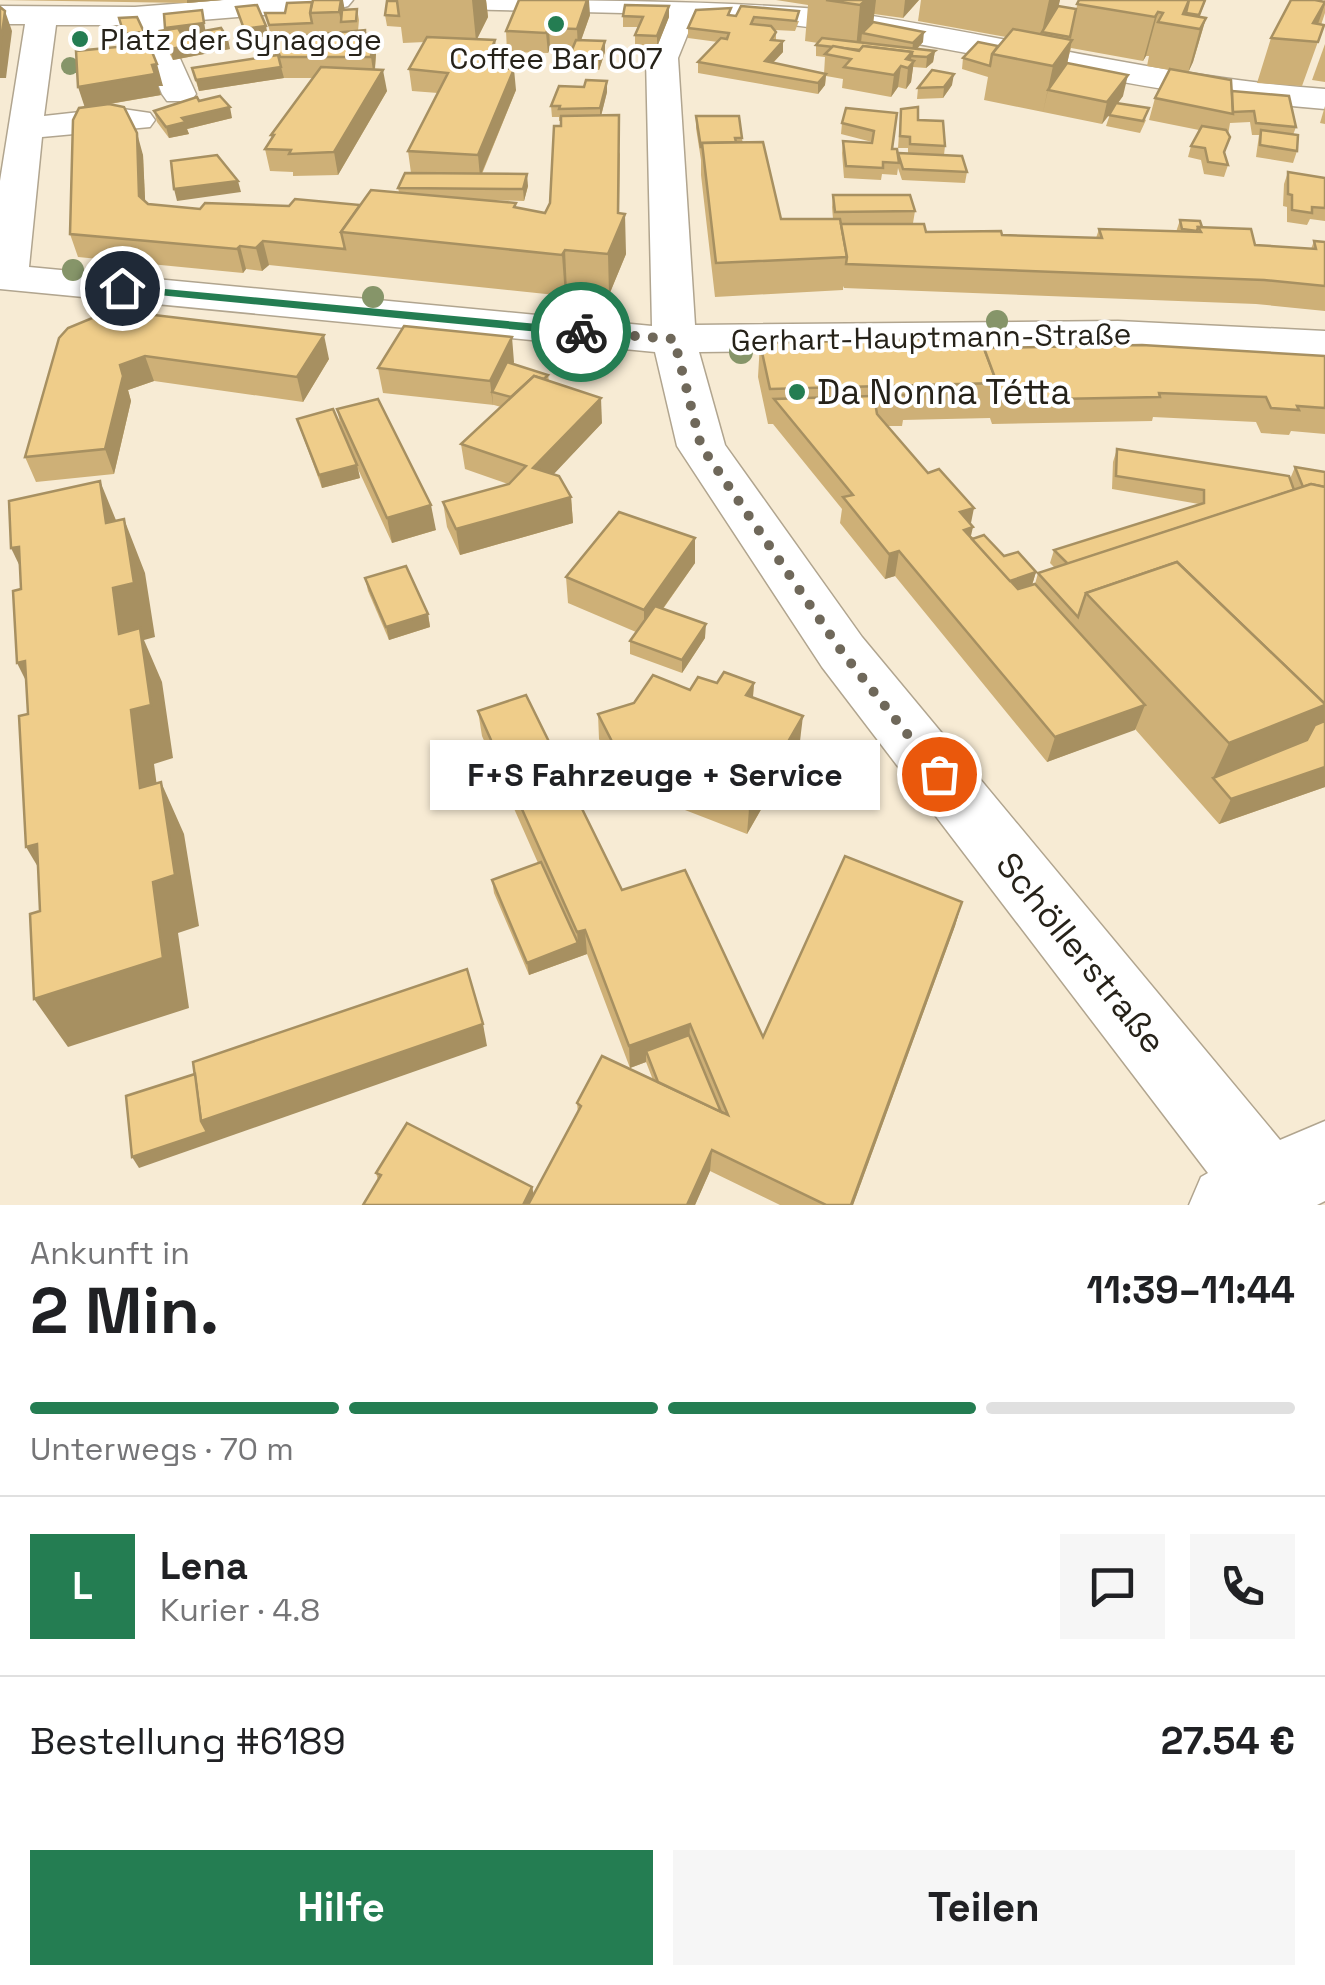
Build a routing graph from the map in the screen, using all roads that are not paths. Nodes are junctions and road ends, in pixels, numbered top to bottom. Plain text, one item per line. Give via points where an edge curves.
1 (324, 0) edge
2 (338, 0) edge
3 (454, 0) edge
4 (752, 5) edge
5 (0, 16) edge
6 (42, 16) junction
7 (146, 16) junction
8 (672, 33) junction
9 (1155, 79) junction
10 (179, 94) dead end
11 (1325, 100) edge
12 (133, 113) dead end
13 (1133, 113) edge
14 (26, 124) junction
15 (2, 289) edge
16 (674, 339) junction
17 (1325, 344) edge
18 (1274, 1184) edge

1 - 2 street
1 - 7 street
3 - 8 street
4 - 8 street
4 - 9 street
5 - 6 street
6 - 7 street
6 - 14 street
7 - 10 street
8 - 16 street, Schöllerstraße
9 - 11 street
9 - 13 street
12 - 14 street
14 - 15 street
15 - 16 street, Gerhart-Hauptmann-Straße
16 - 17 street, Gerhart-Hauptmann-Straße via 1083,334
16 - 18 street, Schöllerstraße via 701,446 842,652

